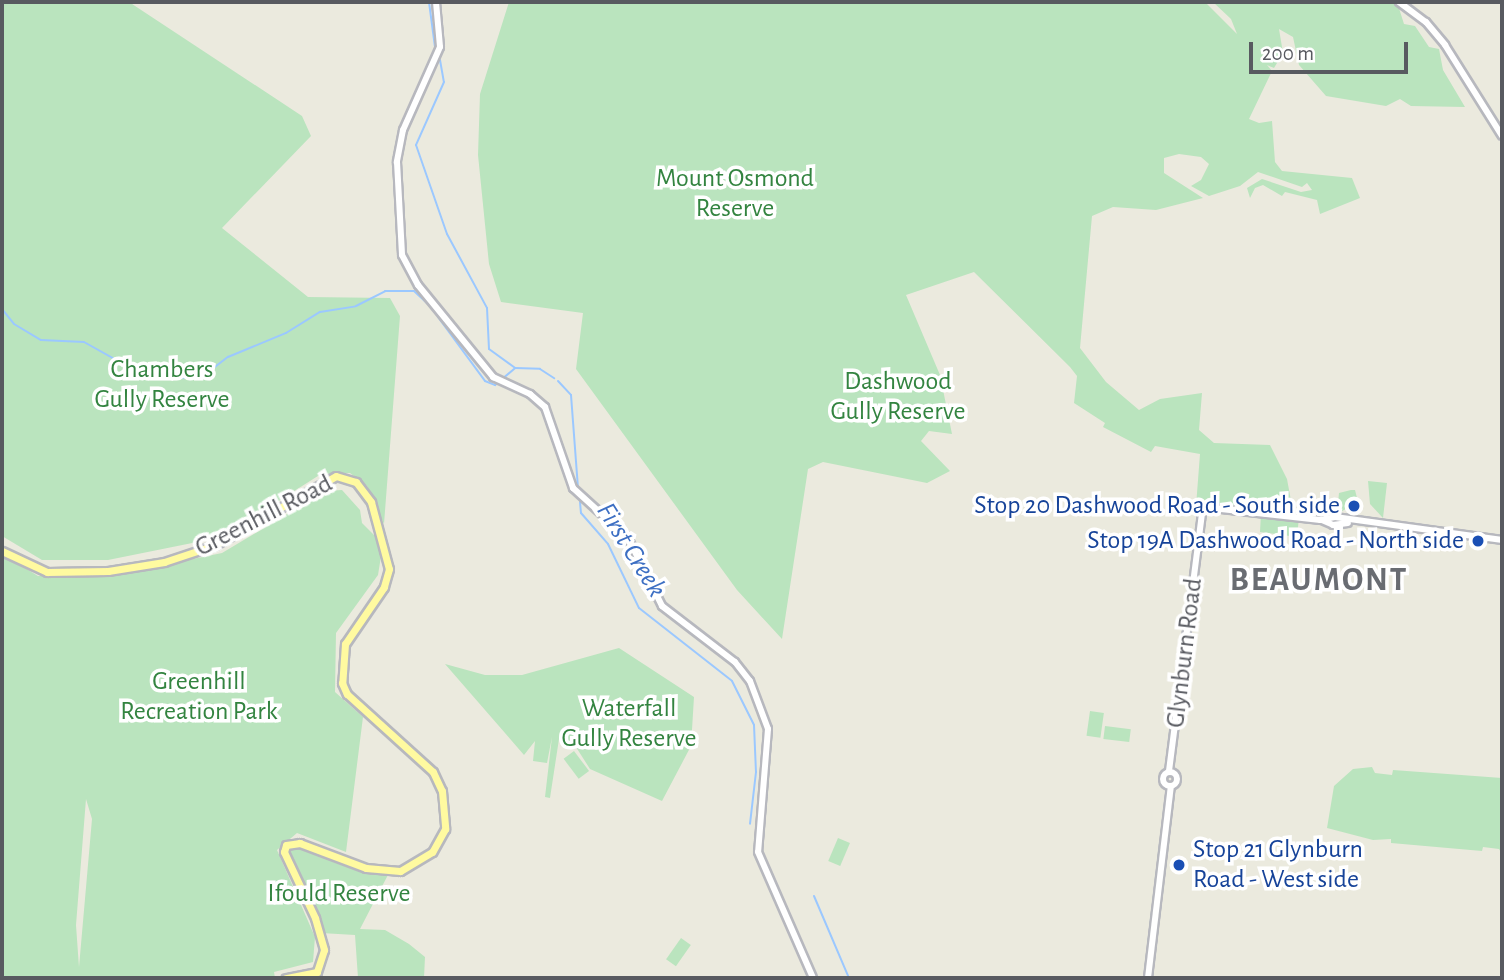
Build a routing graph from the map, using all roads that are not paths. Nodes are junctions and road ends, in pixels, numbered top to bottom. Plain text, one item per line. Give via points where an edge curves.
1 (436, 2) edge
2 (1399, 2) edge
3 (1502, 136) edge
4 (1227, 509) junction
5 (1201, 523) junction
6 (1502, 540) edge
7 (2, 551) edge
8 (286, 978) edge
9 (813, 978) edge
10 (1148, 978) edge

1 - 9 street via 440,47 407,120 397,162 402,254 418,285 500,381 530,394 545,407 573,488 628,538 662,606 735,662 750,681 768,729 758,852
2 - 3 street via 1426,22 1445,45
4 - 5 street via 1208,513
4 - 5 street, Glynburn Road via 1203,506
4 - 6 street via 1320,520 1335,517 1351,523
5 - 10 street, Glynburn Road
7 - 8 main road, Greenhill Road via 47,572 108,571 164,562 215,545 336,476 356,482 371,502 389,569 384,587 345,644 342,683 347,694 433,772 442,791 445,829 432,852 400,871 366,869 300,844 286,845 284,852 315,918 324,950 317,972

